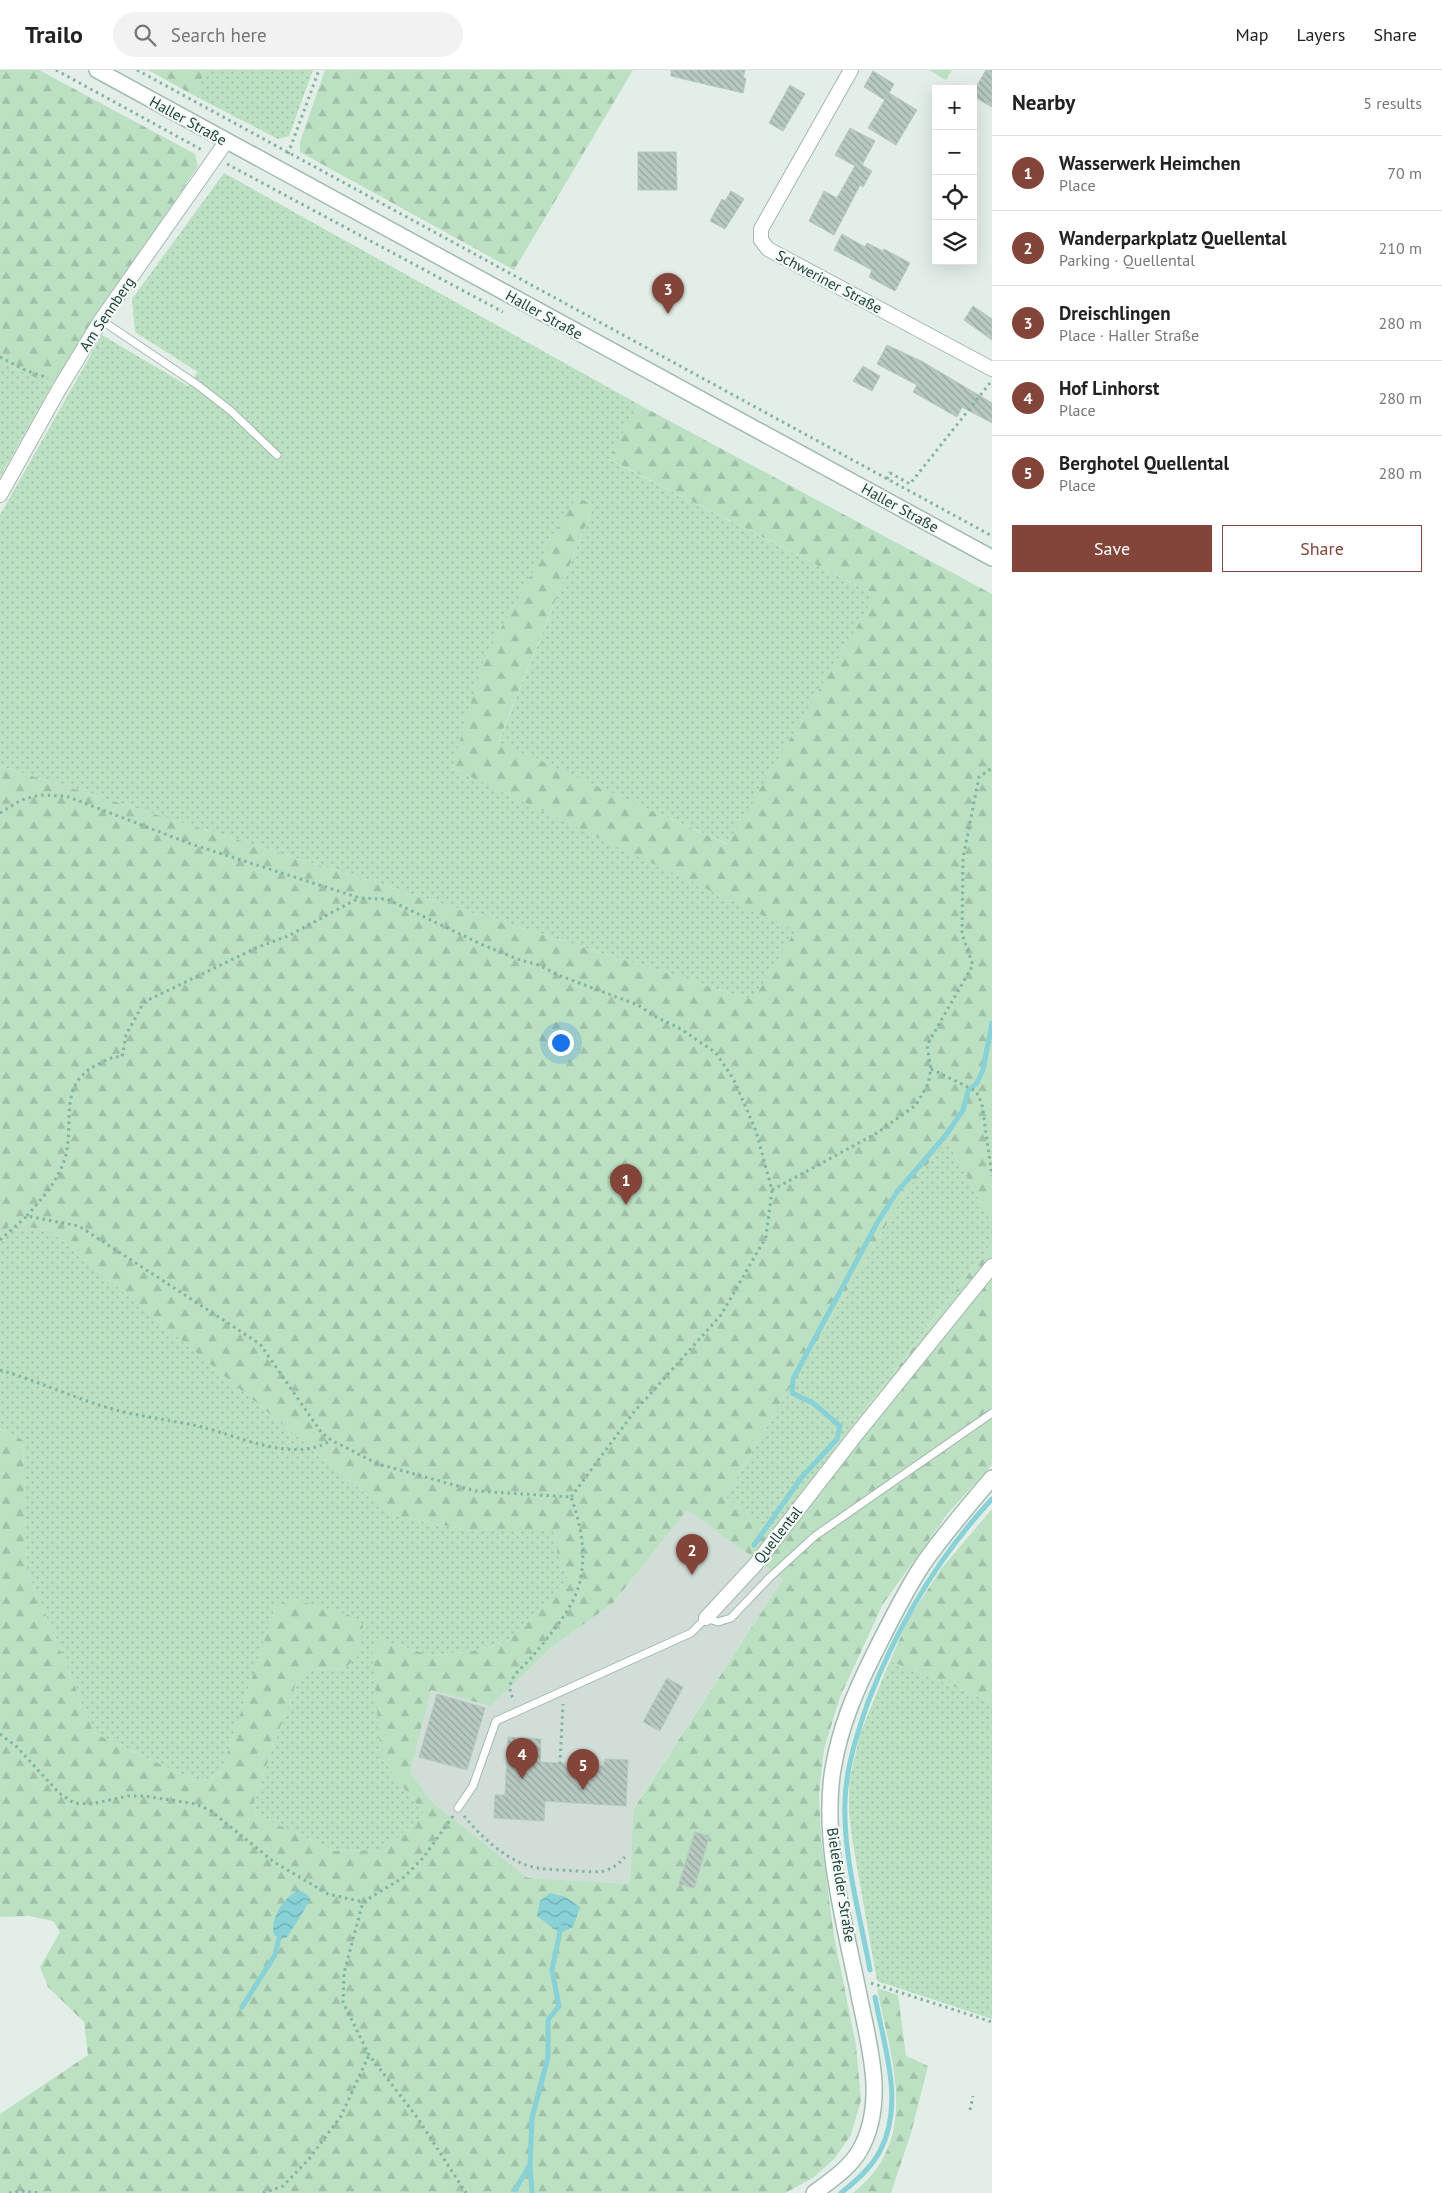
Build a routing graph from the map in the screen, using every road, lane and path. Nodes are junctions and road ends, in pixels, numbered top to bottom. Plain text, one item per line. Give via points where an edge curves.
1 (56, 70) edge
2 (97, 70) edge
3 (137, 70) edge
4 (319, 70) edge
5 (851, 70) edge
6 (226, 142) junction
7 (289, 153) junction
8 (216, 158) junction
9 (101, 320) junction
10 (0, 357) edge
11 (992, 369) edge
12 (992, 380) edge
13 (63, 382) junction
14 (277, 455) dead end
15 (887, 479) junction
16 (0, 495) edge
17 (992, 536) edge
18 (992, 558) edge
19 (992, 768) edge
20 (0, 813) edge
21 (360, 898) junction
22 (931, 1069) junction
23 (992, 1176) edge
24 (772, 1190) junction
25 (28, 1216) junction
26 (0, 1240) edge
27 (992, 1266) edge
28 (0, 1370) edge
29 (992, 1413) edge
30 (331, 1440) junction
31 (992, 1478) edge
32 (571, 1497) junction
33 (706, 1618) junction
34 (563, 1690) junction
35 (520, 1710) junction
36 (0, 1734) edge
37 (560, 1764) dead end
38 (458, 1808) junction
39 (625, 1857) dead end
40 (363, 1902) junction
41 (857, 1984) junction
42 (992, 2022) edge
43 (370, 2055) junction
44 (973, 2096) dead end
45 (970, 2110) dead end
46 (9, 2193) edge
47 (39, 2193) edge
48 (263, 2193) edge
49 (466, 2193) edge
50 (814, 2193) edge

1 - 8 path
2 - 6 main road, Haller Straße
3 - 7 path
4 - 7 path
5 - 11 street, Schweriner Straße via 761,229 761,240 768,250
6 - 8 street, Am Sennberg
6 - 18 main road, Haller Straße
7 - 15 path
8 - 9 street, Am Sennberg
9 - 13 street, Am Sennberg
9 - 14 lane via 200,386
10 - 13 path via 42,377
12 - 15 path via 910,484 890,473
13 - 16 street, Am Sennberg
15 - 17 path
19 - 22 path via 978,777 963,858 962,934 972,965 927,1045
20 - 21 path via 20,800 40,795 66,796 191,844
21 - 24 path via 387,898 483,945 638,1005 716,1053 734,1080 756,1131
21 - 25 path via 288,936 144,1002 126,1036 122,1058 115,1056 93,1067 75,1082 70,1100 65,1156 58,1177
22 - 23 path via 976,1091 982,1104
22 - 24 path via 928,1084 916,1105 877,1133
24 - 32 path via 766,1237 721,1315 634,1412
25 - 26 path
25 - 30 path via 79,1226 260,1344 321,1432
27 - 33 street, Quellental via 755,1565
28 - 30 path via 111,1408 202,1427 253,1442 303,1449
29 - 33 lane via 815,1536 732,1618 718,1622
30 - 32 path via 378,1464 476,1491
31 - 41 main road, Bielefelder Straße via 923,1565 894,1613 851,1700 838,1745 830,1795 832,1838
32 - 35 path via 581,1524 581,1575 573,1600 516,1673 510,1686 511,1695
33 - 34 lane, Quellental via 691,1633
34 - 35 lane, Quellental
34 - 37 path
35 - 38 lane, Quellental via 496,1720 473,1786
36 - 40 path via 17,1747 59,1793 74,1803 91,1804 144,1796 196,1804 211,1811 274,1862 328,1894
38 - 39 path via 476,1832 512,1858 536,1868 603,1873 616,1867
38 - 40 path via 423,1858 404,1877
40 - 43 path via 344,1973 344,2002
41 - 42 path via 877,1984
41 - 50 main road, Bielefelder Straße via 875,2095 870,2126 859,2151 838,2175
43 - 48 path via 341,2116 309,2159 283,2186
43 - 49 path via 417,2117
44 - 45 path
46 - 47 path

